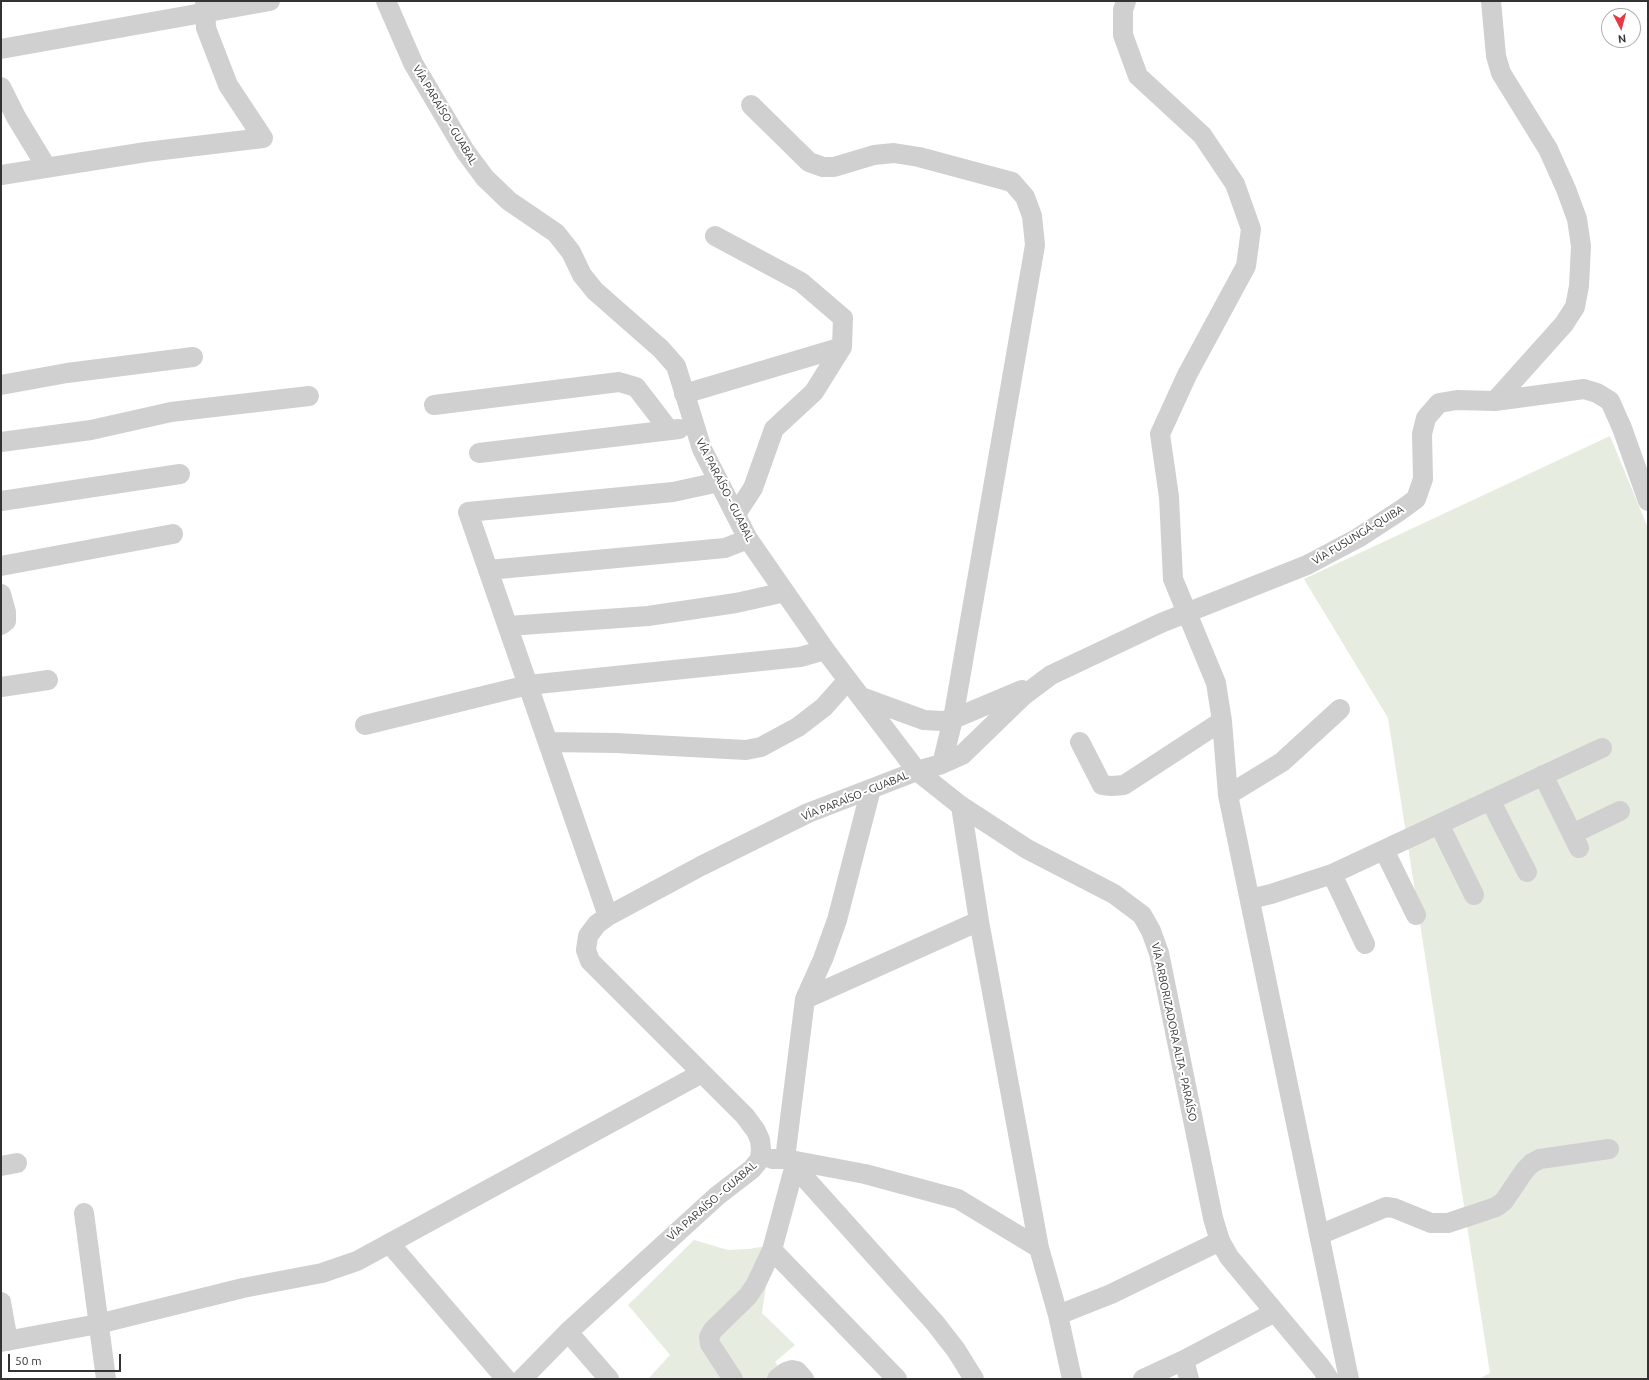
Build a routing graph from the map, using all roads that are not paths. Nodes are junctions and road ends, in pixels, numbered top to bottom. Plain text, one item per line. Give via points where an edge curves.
1 (175, 1) edge
2 (270, 1) edge
3 (386, 1) edge
4 (1126, 1) edge
5 (1491, 1) edge
6 (200, 10) edge
7 (1, 49) edge
8 (1, 87) edge
9 (751, 105) dead end
10 (48, 168) junction
11 (1, 175) edge
12 (715, 236) dead end
13 (842, 347) junction
14 (193, 357) dead end
15 (1, 384) edge
16 (684, 394) junction
17 (309, 396) dead end
18 (1495, 401) junction
19 (434, 405) dead end
20 (695, 427) junction
21 (669, 430) junction
22 (1, 442) edge
23 (479, 453) dead end
24 (180, 474) dead end
25 (719, 482) junction
26 (1, 501) edge
27 (1648, 501) edge
28 (736, 514) junction
29 (173, 534) dead end
30 (748, 539) junction
31 (1, 566) edge
32 (488, 570) junction
33 (785, 592) junction
34 (1, 594) edge
35 (1187, 613) junction
36 (1, 625) edge
37 (508, 626) junction
38 (825, 650) junction
39 (48, 680) dead end
40 (847, 681) junction
41 (528, 685) junction
42 (1035, 685) junction
43 (1, 687) edge
44 (860, 697) junction
45 (1340, 708) dead end
46 (953, 719) junction
47 (1222, 721) junction
48 (365, 725) dead end
49 (548, 742) junction
50 (1080, 742) dead end
51 (1602, 748) dead end
52 (942, 764) junction
53 (917, 770) junction
54 (1544, 775) junction
55 (871, 788) junction
56 (1228, 795) junction
57 (1490, 800) junction
58 (961, 806) junction
59 (1620, 811) dead end
60 (1439, 824) junction
61 (1384, 850) junction
62 (1527, 872) dead end
63 (1332, 874) junction
64 (1474, 895) dead end
65 (1250, 898) junction
66 (1416, 915) dead end
67 (608, 916) junction
68 (979, 921) junction
69 (1365, 944) dead end
70 (805, 999) junction
71 (702, 1073) junction
72 (1609, 1149) dead end
73 (760, 1159) junction
74 (792, 1162) junction
75 (84, 1213) dead end
76 (1319, 1235) junction
77 (1220, 1241) junction
78 (390, 1244) junction
79 (1039, 1248) junction
80 (772, 1250) junction
81 (1, 1302) edge
82 (1275, 1312) junction
83 (1058, 1315) junction
84 (98, 1324) junction
85 (568, 1332) junction
86 (4, 1342) edge
87 (1186, 1370) edge
88 (106, 1379) edge
89 (506, 1379) edge
90 (522, 1379) edge
91 (608, 1379) edge
92 (733, 1379) edge
93 (777, 1379) edge
94 (804, 1379) edge
95 (897, 1379) edge
96 (974, 1379) edge
97 (1072, 1379) edge
98 (1143, 1379) edge
99 (1329, 1379) edge
100 (1348, 1379) edge

1 - 6 street
2 - 6 street
3 - 16 street, VÍA PARAÍSO - GUABAL via 413,63 465,151 481,173 508,201 556,233 595,291 661,348 676,366
4 - 35 street via 1123,10 1123,35 1138,76 1202,135 1235,184 1251,229 1246,266 1186,375 1160,434 1169,497 1173,579
5 - 18 street via 1496,56 1501,73 1548,149 1566,189 1582,246 1575,307 1564,324
6 - 7 street
6 - 10 street via 228,85 263,138 146,152
8 - 10 street via 16,117
9 - 46 street via 809,162 834,168 874,155 894,153 919,157 1012,182 1025,197 1032,216 1035,245
10 - 11 street
12 - 13 street via 801,282 843,318
13 - 16 street
13 - 28 street via 814,392 774,429 753,488
14 - 15 street
16 - 20 street, VÍA PARAÍSO - GUABAL
17 - 22 street via 171,412 91,430
18 - 27 street, VÍA FUSUNGÁ-QUIBA via 1584,389 1604,397 1610,401 1622,428
18 - 35 street, VÍA FUSUNGÁ-QUIBA via 1457,400 1439,403 1426,418 1422,434 1423,479 1416,499 1402,510 1358,538 1307,565
19 - 21 street via 619,382 636,386
20 - 21 street
20 - 25 street, VÍA PARAÍSO - GUABAL via 702,449
21 - 23 street
24 - 26 street
25 - 28 street, VÍA PARAÍSO - GUABAL
25 - 32 street via 673,492 468,512
28 - 30 street, VÍA PARAÍSO - GUABAL
29 - 31 street
30 - 32 street via 725,548
30 - 33 street, VÍA PARAÍSO - GUABAL
32 - 37 street
33 - 37 street via 736,604 648,616
33 - 38 street, VÍA PARAÍSO - GUABAL
34 - 36 street via 6,617 6,621
35 - 42 street, VÍA FUSUNGÁ-QUIBA via 1161,623
35 - 47 street via 1216,683
37 - 41 street
38 - 40 street, VÍA PARAÍSO - GUABAL
38 - 41 street via 800,657
39 - 43 street
40 - 44 street, VÍA PARAÍSO - GUABAL
40 - 49 street via 824,707 798,727 761,747 746,750
41 - 48 street
41 - 49 street
42 - 46 street
42 - 52 street via 962,755
44 - 46 street via 924,720
44 - 53 street, VÍA PARAÍSO - GUABAL
45 - 56 street via 1282,762
46 - 52 street
47 - 50 street via 1124,785 1102,785
47 - 56 street
49 - 67 street
51 - 54 street
52 - 53 street
53 - 55 street, VÍA PARAÍSO - GUABAL
53 - 58 street, VÍA ARBORIZADORA ALTA - PARAÍSO
54 - 57 street
54 - 59 street via 1576,841
55 - 67 street, VÍA PARAÍSO - GUABAL via 808,813
55 - 70 street via 837,920
56 - 65 street
57 - 60 street
57 - 62 street
58 - 68 street
58 - 77 street, VÍA ARBORIZADORA ALTA - PARAÍSO via 1027,849 1114,894 1142,915 1159,953 1213,1218
60 - 61 street
60 - 64 street
61 - 63 street
61 - 66 street
63 - 65 street via 1271,894
63 - 69 street
65 - 76 street
67 - 71 street, VÍA PARAÍSO - GUABAL via 597,924 588,936 586,950 590,961
68 - 70 street
68 - 79 street
70 - 74 street
71 - 73 street, VÍA PARAÍSO - GUABAL via 745,1116 756,1131 761,1149
71 - 78 street
72 - 76 street via 1540,1159 1532,1163 1504,1201 1496,1207 1448,1223 1431,1223 1386,1207
73 - 74 street
73 - 85 street, VÍA PARAÍSO - GUABAL
74 - 79 street via 865,1174 958,1199
74 - 80 street
74 - 96 street via 935,1323
75 - 84 street
76 - 100 street
77 - 82 street, VÍA ARBORIZADORA ALTA - PARAÍSO via 1229,1257
77 - 83 street via 1111,1294
78 - 84 street via 356,1262 322,1273 211,1295
78 - 89 street
79 - 83 street
80 - 92 street via 748,1296 709,1337 710,1344
80 - 95 street
81 - 86 street
82 - 87 street
82 - 99 street, VÍA ARBORIZADORA ALTA - PARAÍSO
83 - 97 street
84 - 86 street
84 - 88 street
85 - 90 street, VÍA PARAÍSO - GUABAL
85 - 91 street
87 - 98 street
93 - 94 street via 792,1370

